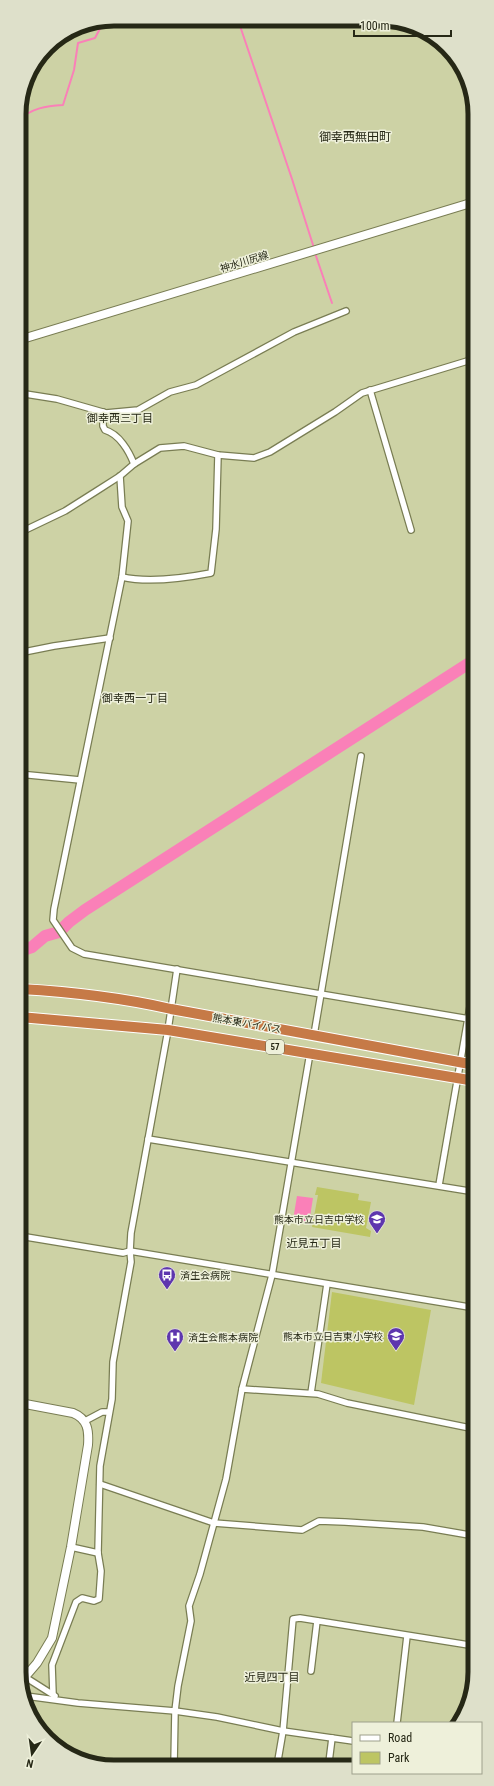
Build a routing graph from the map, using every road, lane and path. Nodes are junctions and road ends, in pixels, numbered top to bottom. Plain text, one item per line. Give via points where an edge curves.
1 (468, 204) edge
2 (346, 311) dead end
3 (26, 338) edge
4 (468, 361) edge
5 (370, 390) junction
6 (26, 394) edge
7 (103, 412) junction
8 (218, 455) junction
9 (134, 464) junction
10 (120, 476) junction
11 (26, 530) edge
12 (411, 530) dead end
13 (122, 577) junction
14 (110, 638) junction
15 (26, 652) edge
16 (361, 756) dead end
17 (26, 775) edge
18 (80, 780) junction
19 (177, 969) junction
20 (26, 989) edge
21 (320, 994) junction
22 (171, 1009) junction
23 (26, 1017) edge
24 (468, 1019) joint
25 (168, 1030) junction
26 (314, 1035) junction
27 (310, 1053) junction
28 (460, 1062) junction
29 (468, 1064) edge
30 (457, 1078) junction
31 (468, 1080) edge
32 (148, 1139) junction
33 (291, 1161) junction
34 (439, 1186) junction
35 (468, 1191) edge
36 (26, 1237) edge
37 (130, 1251) junction
38 (272, 1275) junction
39 (327, 1284) junction
40 (468, 1307) edge
41 (242, 1389) junction
42 (311, 1393) junction
43 (26, 1404) edge
44 (110, 1412) junction
45 (85, 1421) junction
46 (468, 1428) edge
47 (100, 1484) junction
48 (214, 1524) junction
49 (468, 1535) edge
50 (71, 1547) junction
51 (98, 1554) junction
52 (317, 1621) junction
53 (407, 1636) junction
54 (468, 1645) edge
55 (311, 1672) dead end
56 (26, 1674) edge
57 (27, 1680) edge
58 (53, 1694) junction
59 (30, 1697) edge
60 (58, 1700) junction
61 (175, 1710) junction
62 (397, 1722) edge
63 (283, 1731) junction
64 (332, 1738) junction
65 (352, 1742) edge
66 (174, 1760) edge
67 (278, 1760) edge
68 (329, 1760) edge

1 - 3 main road, 神水川尻線
2 - 7 street via 294,332 196,385 170,392 138,410
4 - 5 street
5 - 8 street via 270,452 254,458
5 - 12 street
6 - 7 street via 57,399
7 - 9 street via 105,430 112,432 121,442 130,453
8 - 9 street via 176,445 160,448
8 - 13 street via 216,529 211,573 159,579 132,580
9 - 10 street
10 - 11 street via 65,511
10 - 13 street via 122,507 128,521
13 - 14 street
14 - 15 street
14 - 18 street
16 - 21 street
17 - 18 street
18 - 19 street via 53,920 72,948 84,954
19 - 21 street
19 - 22 street
20 - 22 highway, 熊本東バイパス / 57 via 77,992
21 - 24 street
21 - 26 street
22 - 25 street
22 - 26 highway, 熊本東バイパス / 57
23 - 25 highway, 熊本東バイパス / 57
24 - 28 street
25 - 27 highway, 熊本東バイパス / 57
25 - 32 street
26 - 28 highway, 熊本東バイパス / 57
27 - 30 highway, 熊本東バイパス / 57
27 - 33 street
28 - 29 highway, 熊本東バイパス / 57
28 - 30 street
30 - 31 highway, 熊本東バイパス / 57
30 - 34 street
32 - 33 street
32 - 37 street
33 - 34 street
33 - 38 street
34 - 35 street
36 - 37 street via 123,1253
37 - 38 street
37 - 44 street via 131,1262 113,1362
38 - 39 street
38 - 41 street
39 - 40 street
39 - 42 street
41 - 42 street
41 - 48 street via 226,1479
42 - 46 street via 369,1408
43 - 45 main road via 65,1410 80,1415
44 - 45 street via 102,1412
44 - 47 street via 100,1466
45 - 50 main road via 89,1430 88,1445
47 - 48 street
47 - 51 street
48 - 49 street via 302,1530 319,1521 346,1522 423,1527
48 - 61 street via 189,1606 191,1621
50 - 51 street
50 - 56 main road via 52,1638 37,1664
51 - 58 street via 101,1571 99,1599 94,1601 82,1598 76,1602 52,1666
52 - 53 street
52 - 55 street
52 - 63 street via 293,1619
53 - 54 street
53 - 62 street
57 - 58 street
58 - 60 street
59 - 60 street
60 - 61 street
61 - 63 street
61 - 66 street
63 - 64 street
63 - 67 street
64 - 65 street
64 - 68 street

